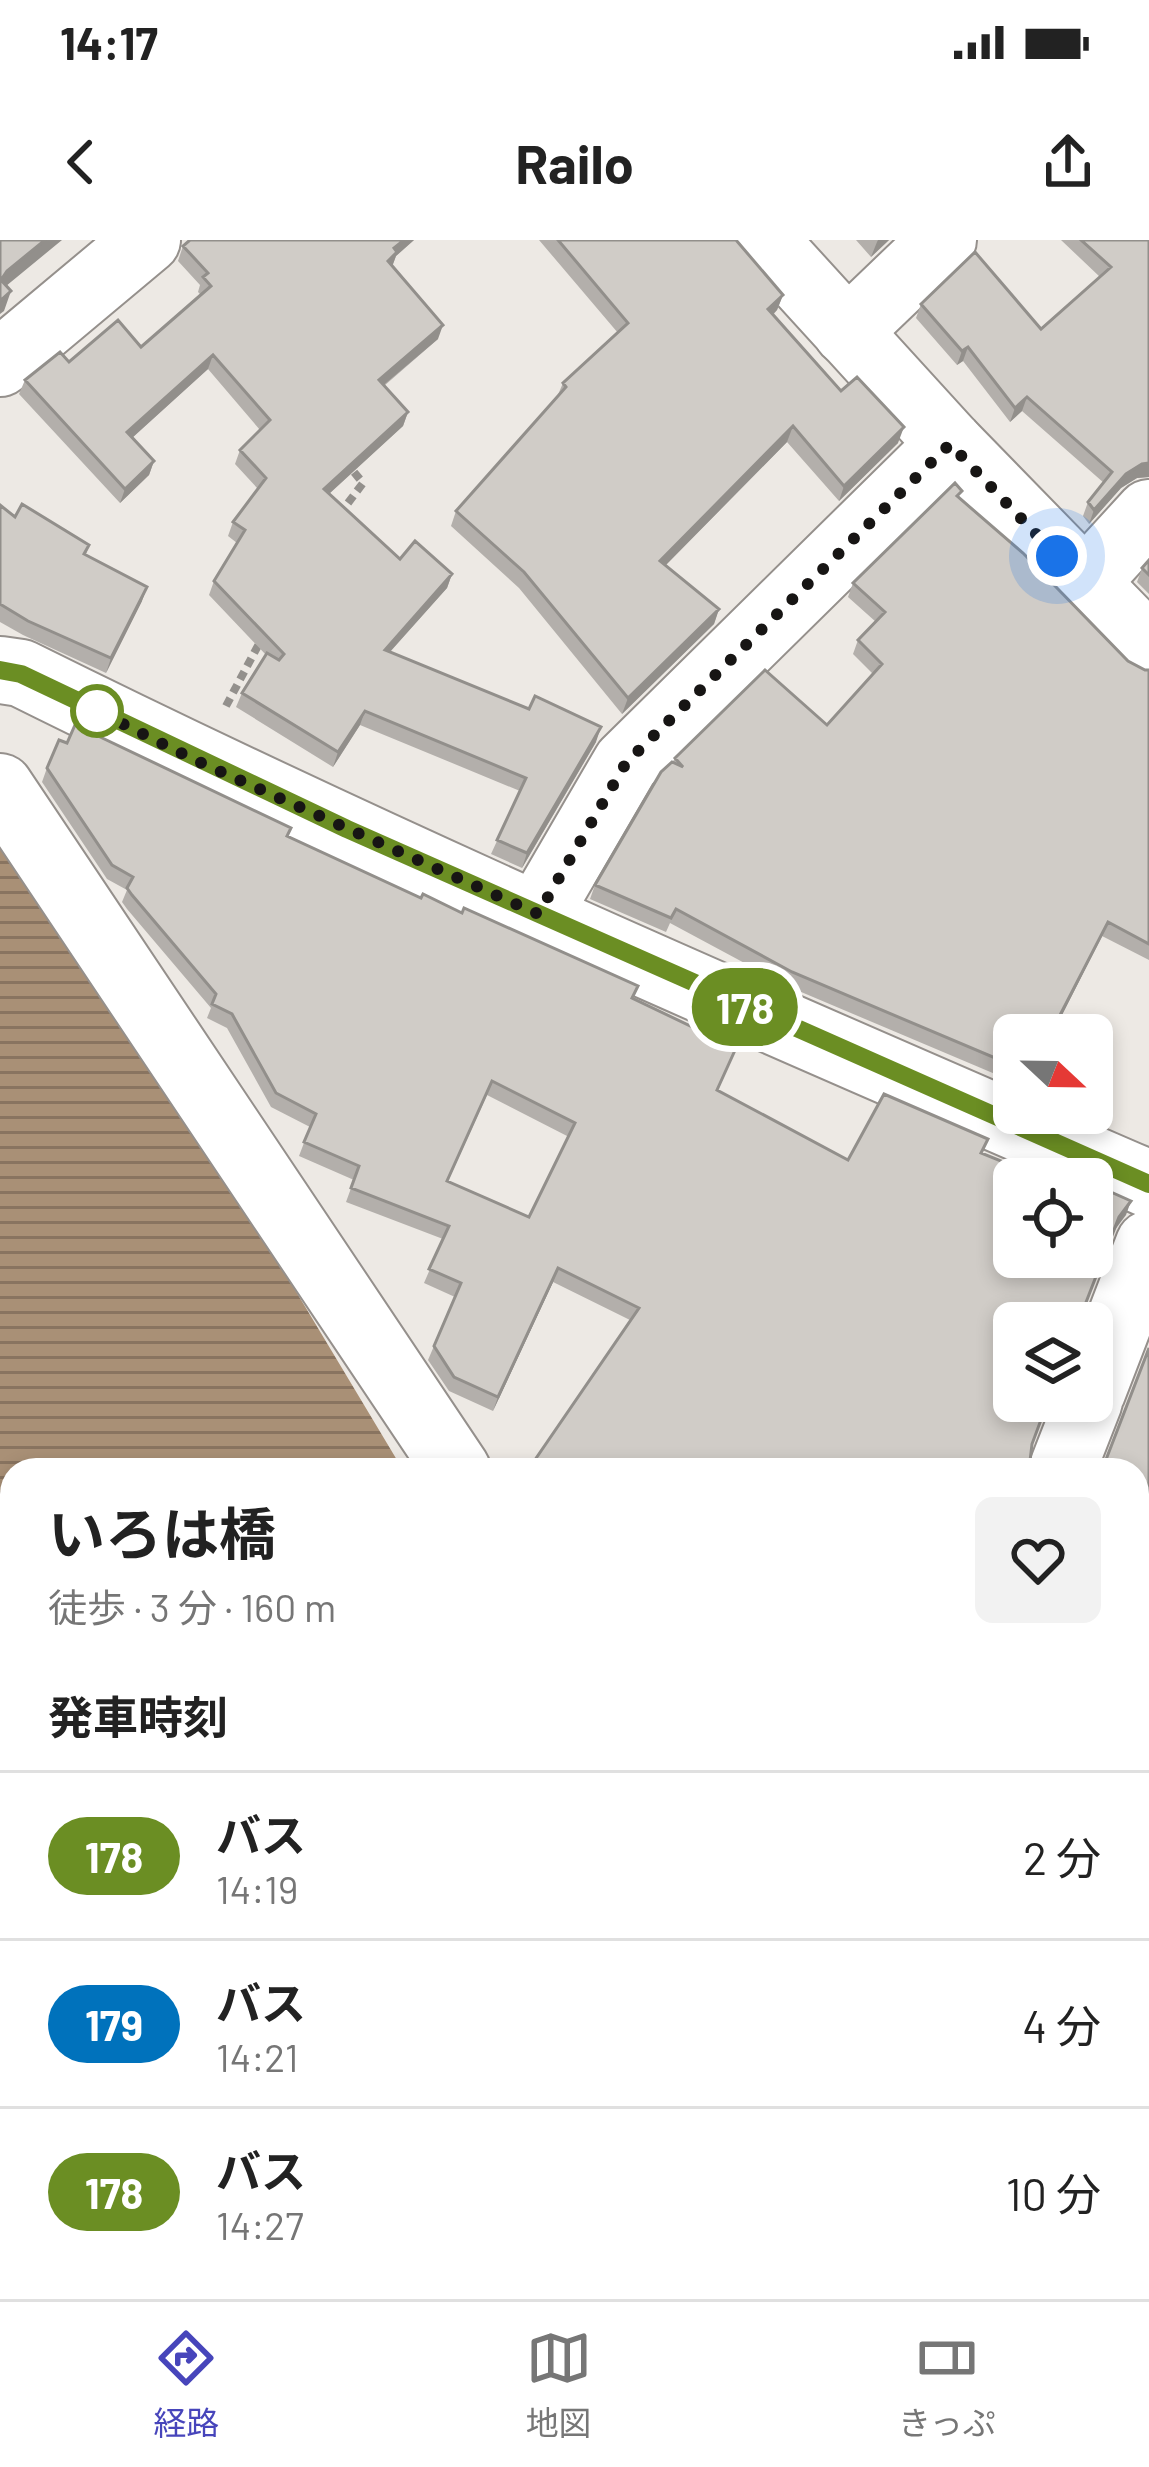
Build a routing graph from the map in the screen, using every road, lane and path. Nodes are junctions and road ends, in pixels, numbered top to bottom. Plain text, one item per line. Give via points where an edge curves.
1 (148, 240) edge
2 (764, 240) edge
3 (944, 240) edge
4 (847, 332) junction
5 (0, 362) edge
6 (950, 444) junction
7 (341, 458) edge
8 (1149, 513) edge
9 (328, 532) edge
10 (1084, 584) junction
11 (269, 628) edge
12 (1149, 648) edge
13 (0, 670) edge
14 (197, 761) junction
15 (0, 787) edge
16 (538, 914) junction
17 (1149, 1184) edge
18 (1149, 1244) edge
19 (1113, 1338) edge
20 (1081, 1422) edge
21 (449, 1458) edge
22 (1067, 1458) edge

1 - 5 street
2 - 4 street
3 - 4 street
4 - 6 street
6 - 10 street
6 - 16 street via 626,763
7 - 9 path via 363,483
8 - 10 street
10 - 12 street
11 - 14 path
13 - 14 street
14 - 16 street
15 - 21 street
16 - 17 street
18 - 19 street
20 - 22 street

